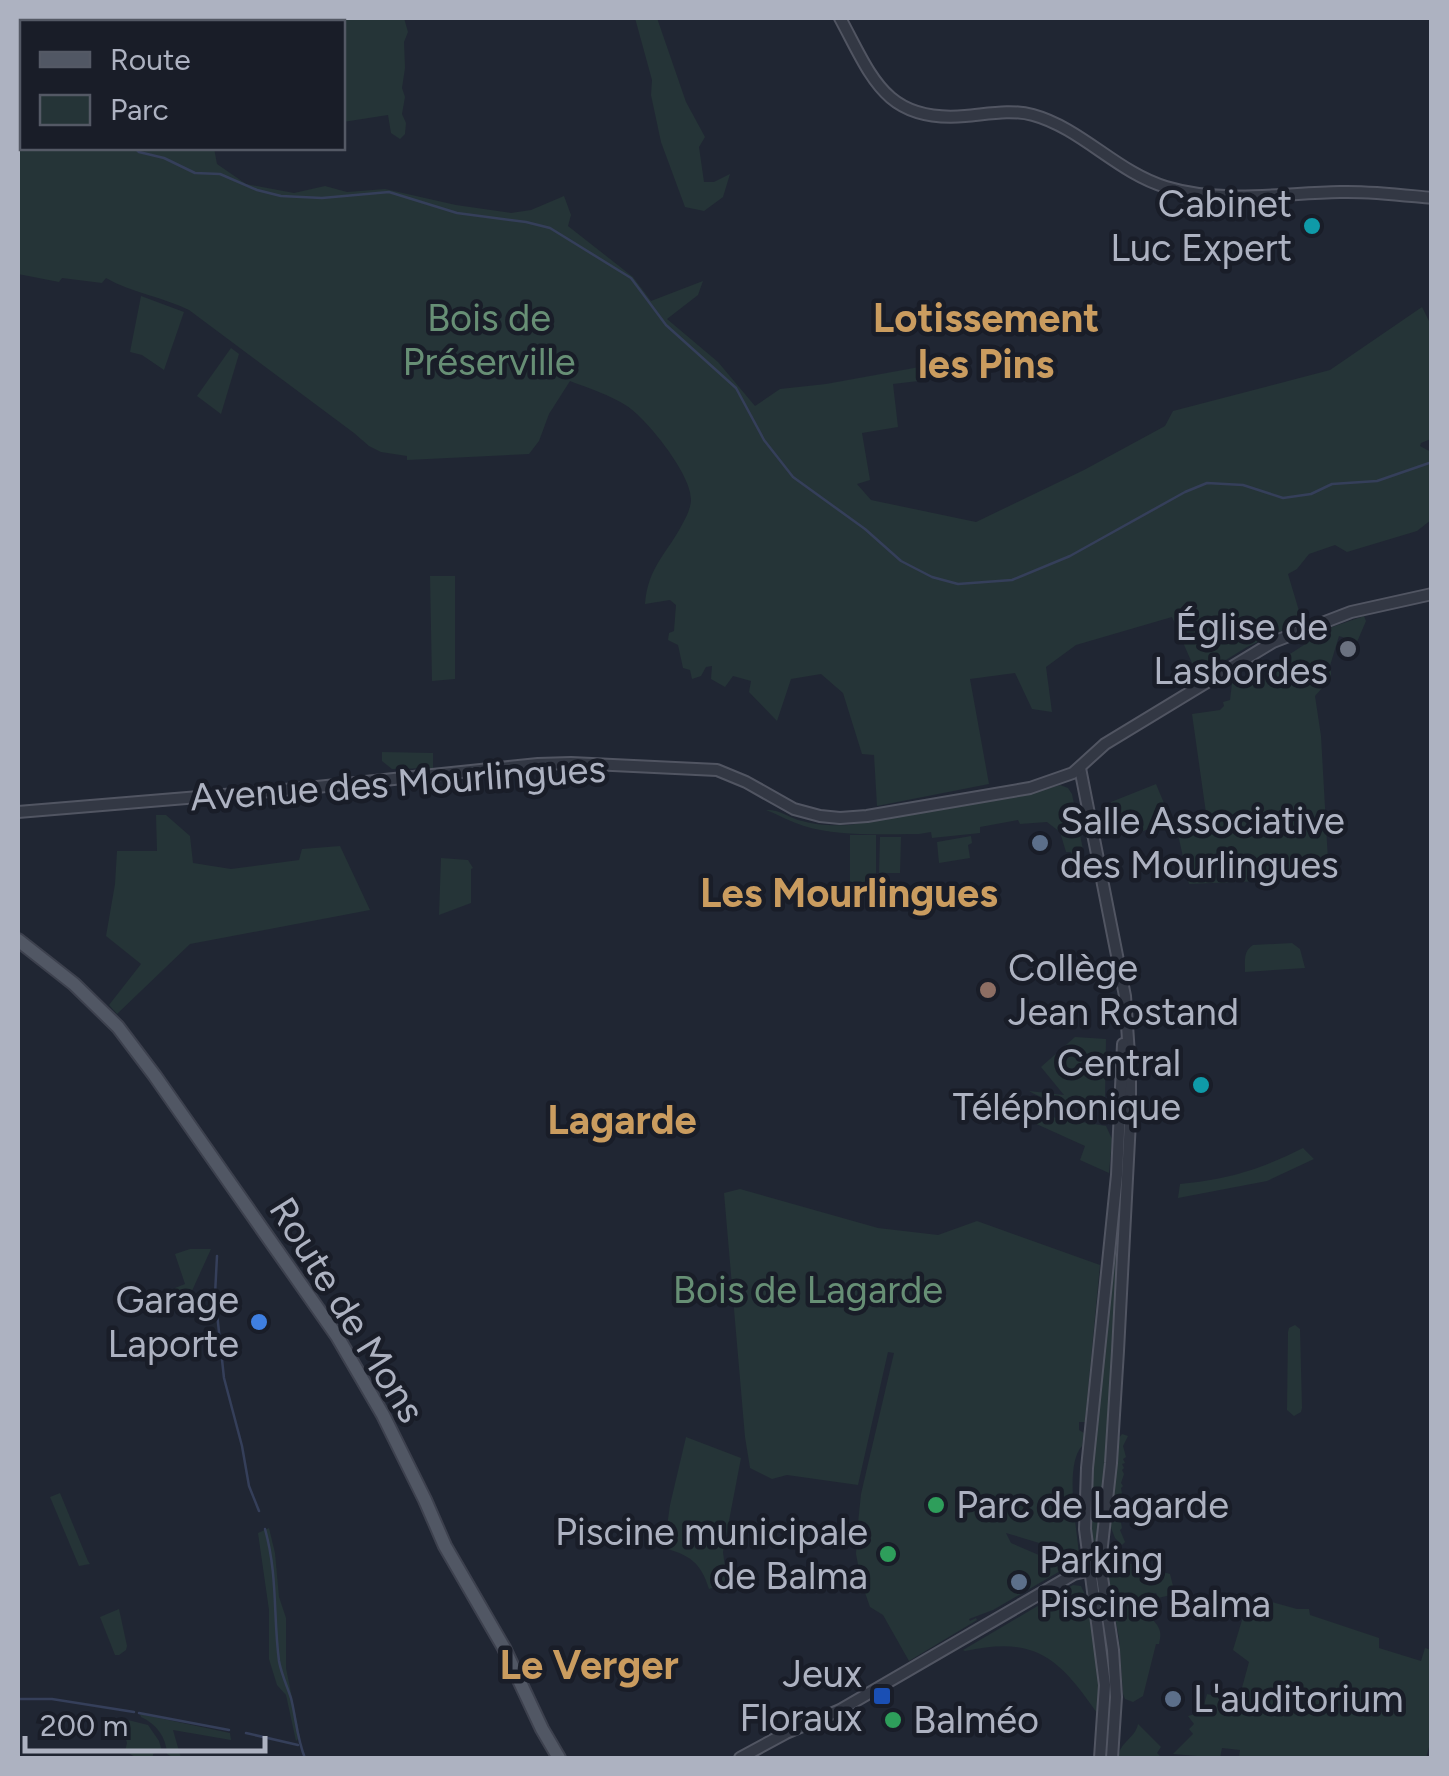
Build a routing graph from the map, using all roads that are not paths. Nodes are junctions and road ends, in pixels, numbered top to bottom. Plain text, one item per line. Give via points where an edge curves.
1 (840, 18) edge
2 (1432, 198) edge
3 (1432, 594) edge
4 (1077, 770) junction
5 (20, 813) edge
6 (18, 940) edge
7 (1125, 1119) junction
8 (1096, 1569) junction
9 (560, 1758) edge
10 (740, 1758) edge
11 (1100, 1758) edge
12 (1112, 1758) edge

1 - 2 street via 877,85 918,113 1033,115 1139,176 1190,193
3 - 4 street via 1352,612 1273,642 1105,744
4 - 5 street, Avenue des Mourlingues via 1008,792 840,818 794,809 717,770 571,763
4 - 7 street via 1120,1009
6 - 9 main road, Route de Mons via 118,1027 330,1326
7 - 8 street via 1113,1432
7 - 8 street via 1087,1468 1085,1529
8 - 10 street via 1074,1574 840,1710
8 - 11 street via 1105,1686
8 - 12 street via 1112,1638

